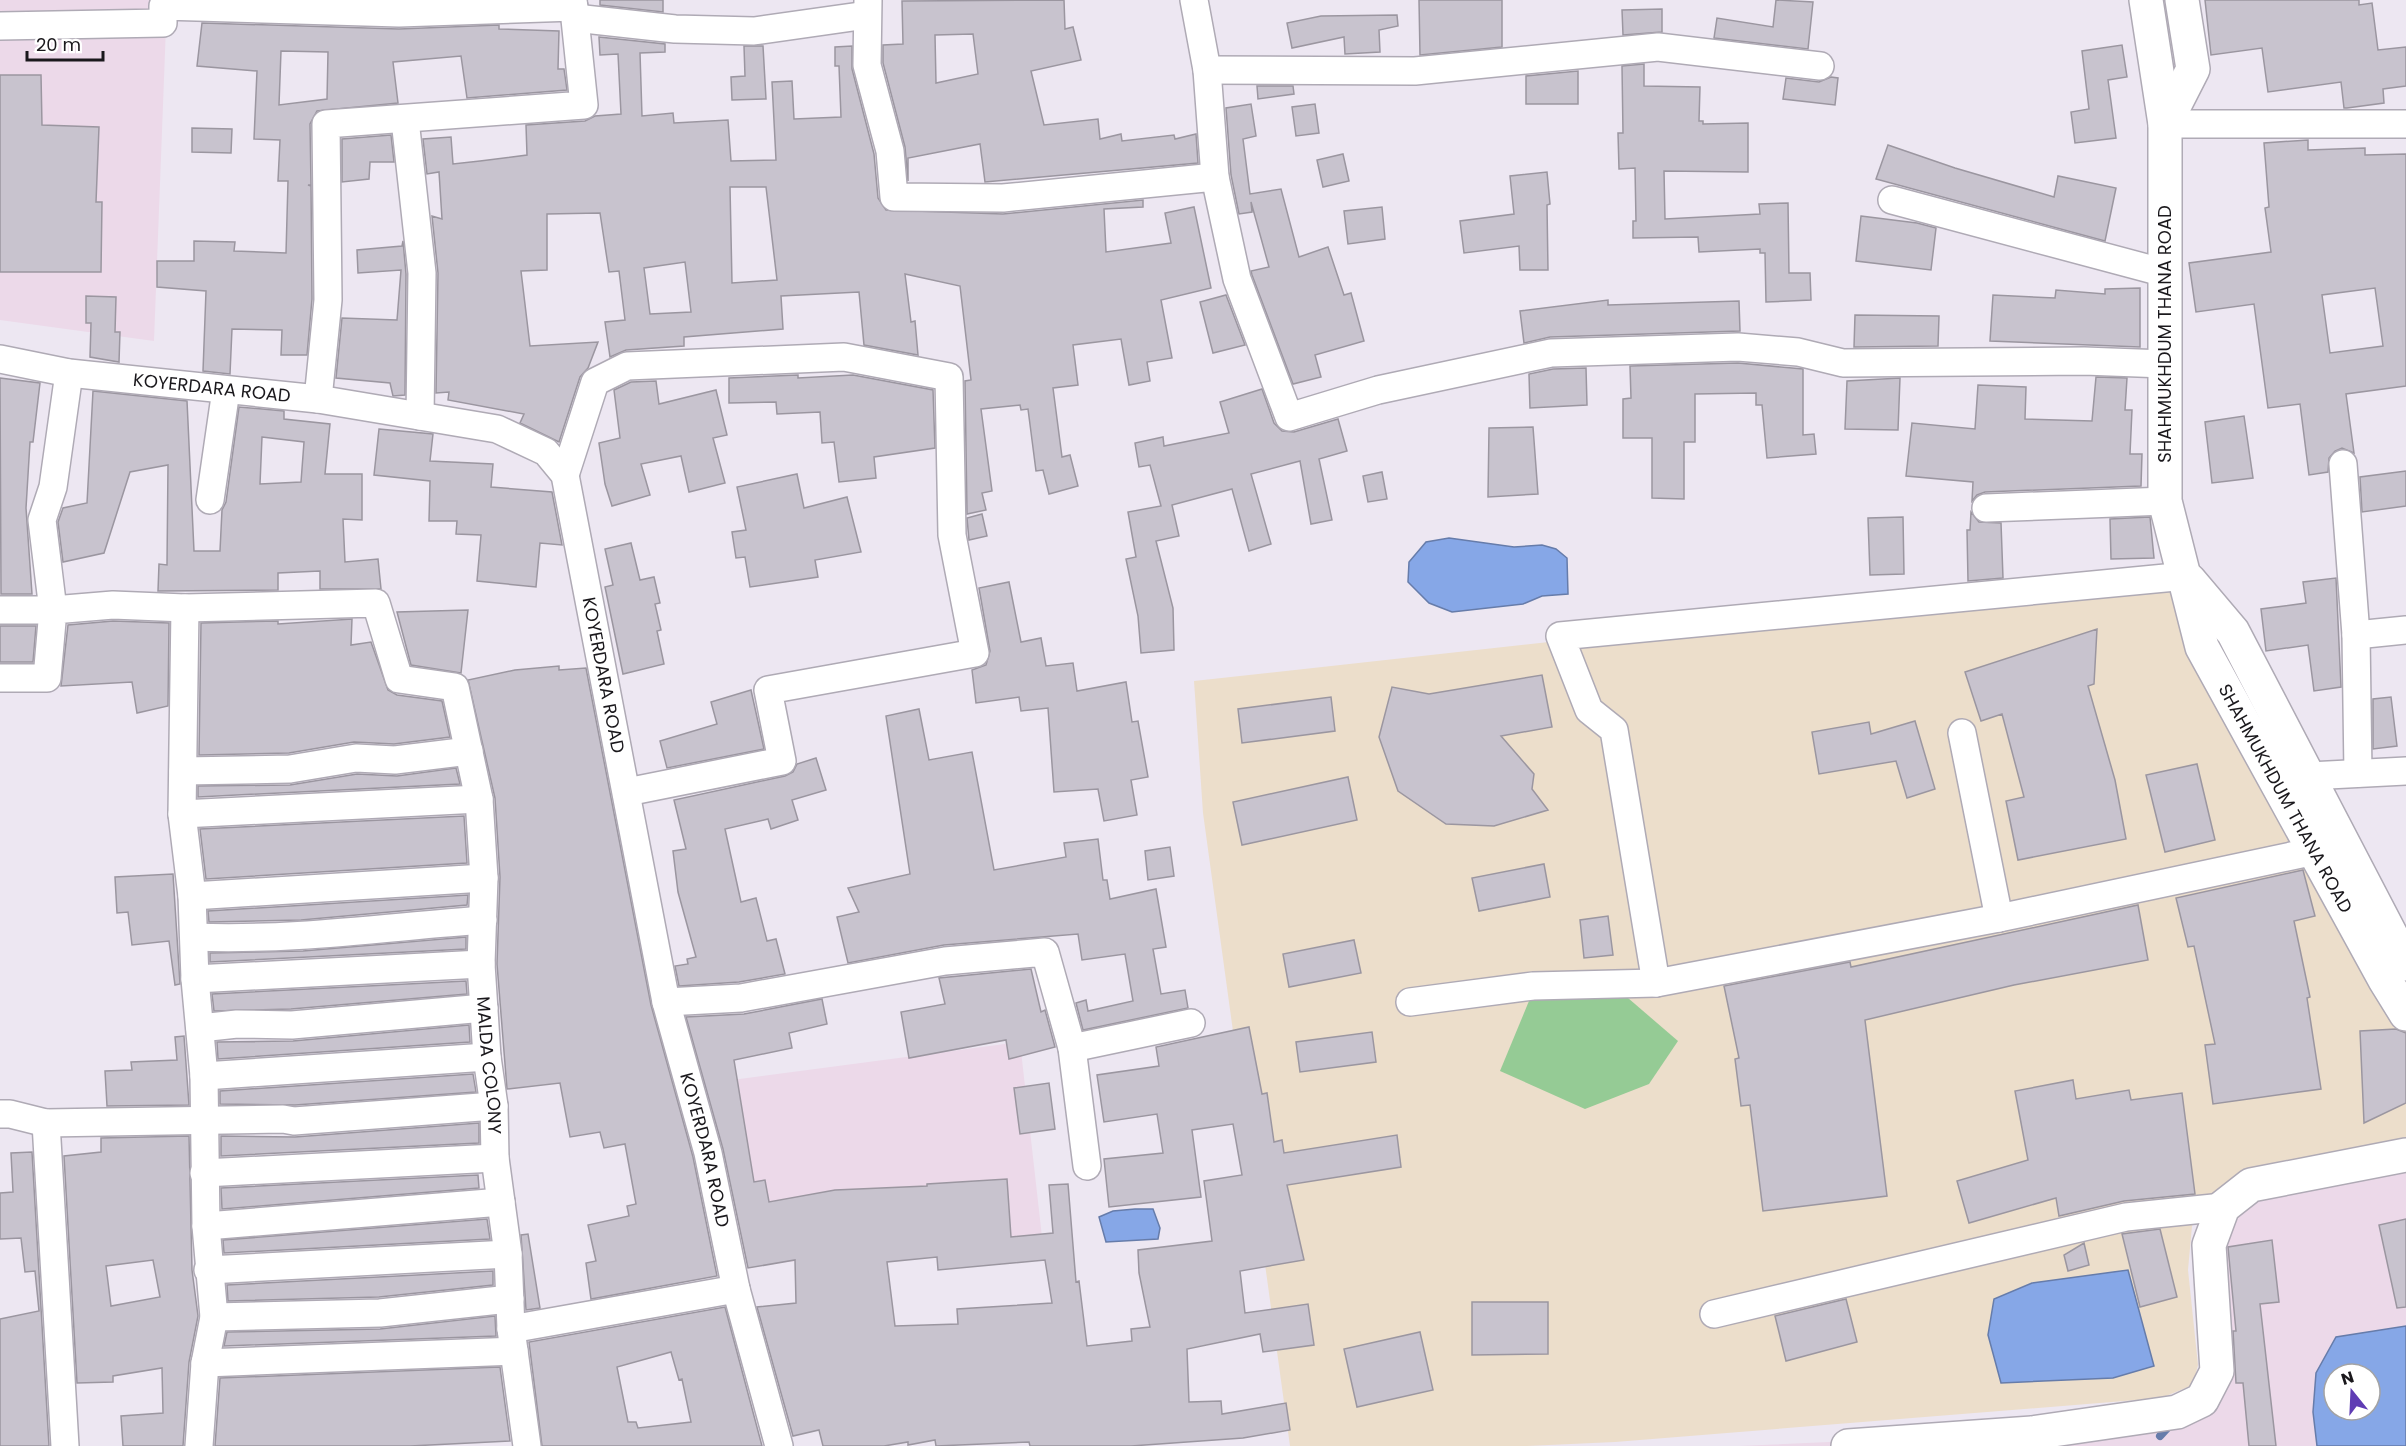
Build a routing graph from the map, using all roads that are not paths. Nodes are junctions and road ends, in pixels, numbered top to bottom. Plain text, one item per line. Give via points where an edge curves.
1 (1194, 0) edge
2 (2146, 0) edge
3 (2182, 0) edge
4 (574, 8) edge
5 (868, 8) edge
6 (0, 26) edge
7 (1820, 66) dead end
8 (1207, 70) junction
9 (405, 120) junction
10 (2165, 124) junction
11 (2406, 124) edge
12 (1215, 177) junction
13 (1892, 200) dead end
14 (2165, 273) junction
15 (0, 359) edge
16 (2165, 364) junction
17 (69, 373) junction
18 (226, 390) junction
19 (318, 399) junction
20 (420, 416) junction
21 (2343, 464) dead end
22 (565, 476) junction
23 (210, 500) dead end
24 (2165, 501) junction
25 (1986, 508) dead end
26 (2186, 576) junction
27 (185, 608) junction
28 (0, 610) edge
29 (53, 610) junction
30 (2406, 630) edge
31 (2356, 635) junction
32 (0, 678) edge
33 (1962, 733) dead end
34 (469, 751) junction
35 (183, 771) junction
36 (2406, 771) edge
37 (2358, 773) junction
38 (2309, 776) junction
39 (627, 792) junction
40 (479, 799) junction
41 (183, 814) junction
42 (2315, 851) junction
43 (484, 878) junction
44 (192, 896) junction
45 (1999, 918) junction
46 (483, 920) junction
47 (194, 937) junction
48 (481, 964) junction
49 (2406, 964) edge
50 (195, 979) junction
51 (1656, 983) junction
52 (666, 1002) junction
53 (1410, 1002) dead end
54 (484, 1008) junction
55 (2406, 1014) edge
56 (1191, 1023) dead end
57 (200, 1028) junction
58 (1072, 1048) junction
59 (487, 1058) junction
60 (204, 1076) junction
61 (494, 1106) junction
62 (0, 1114) edge
63 (204, 1122) junction
64 (46, 1123) junction
65 (2406, 1155) edge
66 (495, 1158) junction
67 (1087, 1166) dead end
68 (204, 1173) junction
69 (501, 1202) junction
70 (2223, 1207) junction
71 (206, 1226) junction
72 (508, 1254) junction
73 (208, 1270) junction
74 (736, 1289) junction
75 (510, 1299) junction
76 (1714, 1314) dead end
77 (214, 1317) junction
78 (512, 1340) junction
79 (205, 1363) junction
80 (65, 1446) edge
81 (199, 1446) edge
82 (527, 1446) edge
83 (779, 1446) edge
84 (1848, 1446) edge

1 - 8 street
2 - 10 main road, SHAHMUKHDUM THANA ROAD
3 - 10 main road, SHAHMUKHDUM THANA ROAD via 2193,69
4 - 5 street via 675,29 754,31
4 - 6 street via 399,13 163,6 163,23
4 - 9 street via 584,105
5 - 12 street via 867,65 890,151 894,197 1003,198
7 - 8 street via 1658,47 1415,71
8 - 12 street
9 - 19 street via 326,124 328,300
9 - 20 street via 422,273
10 - 11 street
10 - 14 main road, SHAHMUKHDUM THANA ROAD
12 - 16 street via 1237,279 1289,417 1378,390 1551,353 1738,347 1798,352 1843,363
13 - 14 street
14 - 16 main road, SHAHMUKHDUM THANA ROAD
15 - 17 street, KOYERDARA ROAD
16 - 24 main road, SHAHMUKHDUM THANA ROAD
17 - 18 street, KOYERDARA ROAD
17 - 29 street via 53,487 42,520
18 - 19 street, KOYERDARA ROAD
18 - 23 street
19 - 20 street, KOYERDARA ROAD
20 - 22 street, KOYERDARA ROAD via 497,429 546,452
21 - 31 street
22 - 39 street, KOYERDARA ROAD
22 - 39 street via 595,382 627,366 844,357 949,377 952,535 975,652 768,690 782,761
24 - 25 street
24 - 26 main road, SHAHMUKHDUM THANA ROAD
26 - 38 main road, SHAHMUKHDUM THANA ROAD via 2233,632
26 - 42 main road, SHAHMUKHDUM THANA ROAD via 2202,647
26 - 51 street via 1560,636 1589,710 1614,730
27 - 29 street via 113,605
27 - 34 street, MALDA COLONY via 376,603 399,679 456,687
27 - 35 street
28 - 29 street
29 - 32 street via 47,678
30 - 31 street
31 - 37 street
33 - 45 street
34 - 35 street via 395,760 356,758 290,769
34 - 40 street, MALDA COLONY
35 - 41 street
36 - 37 street
37 - 38 street
38 - 49 main road, SHAHMUKHDUM THANA ROAD
39 - 52 street, KOYERDARA ROAD
40 - 41 street
40 - 43 street, MALDA COLONY
41 - 44 street
42 - 45 street
42 - 55 main road, SHAHMUKHDUM THANA ROAD
43 - 44 street
43 - 46 street, MALDA COLONY
44 - 47 street
45 - 51 street
46 - 47 street via 338,932
46 - 48 street, MALDA COLONY
47 - 50 street
48 - 50 street
48 - 54 street, MALDA COLONY
50 - 57 street
51 - 53 street via 1533,986
52 - 58 street via 741,998 945,961 1045,952
52 - 74 street, KOYERDARA ROAD via 708,1153
54 - 57 street via 292,1025
54 - 59 street, MALDA COLONY
56 - 58 street
57 - 60 street
58 - 67 street
59 - 60 street
59 - 61 street, MALDA COLONY
60 - 63 street
61 - 63 street via 294,1121
61 - 66 street, MALDA COLONY
62 - 64 street
63 - 64 street
63 - 68 street
64 - 80 street
65 - 70 main road via 2251,1185
66 - 68 street
66 - 69 street, MALDA COLONY
68 - 71 street
69 - 71 street
69 - 72 street, MALDA COLONY
70 - 76 street via 2126,1217
70 - 84 main road via 2209,1245 2217,1371 2202,1400 2177,1412 2032,1433
71 - 73 street
72 - 73 street
72 - 75 street, MALDA COLONY
73 - 77 street
74 - 78 street
74 - 83 street, KOYERDARA ROAD
75 - 77 street via 380,1313
75 - 78 street, MALDA COLONY
77 - 79 street
78 - 79 street
78 - 82 street, MALDA COLONY
79 - 81 street

